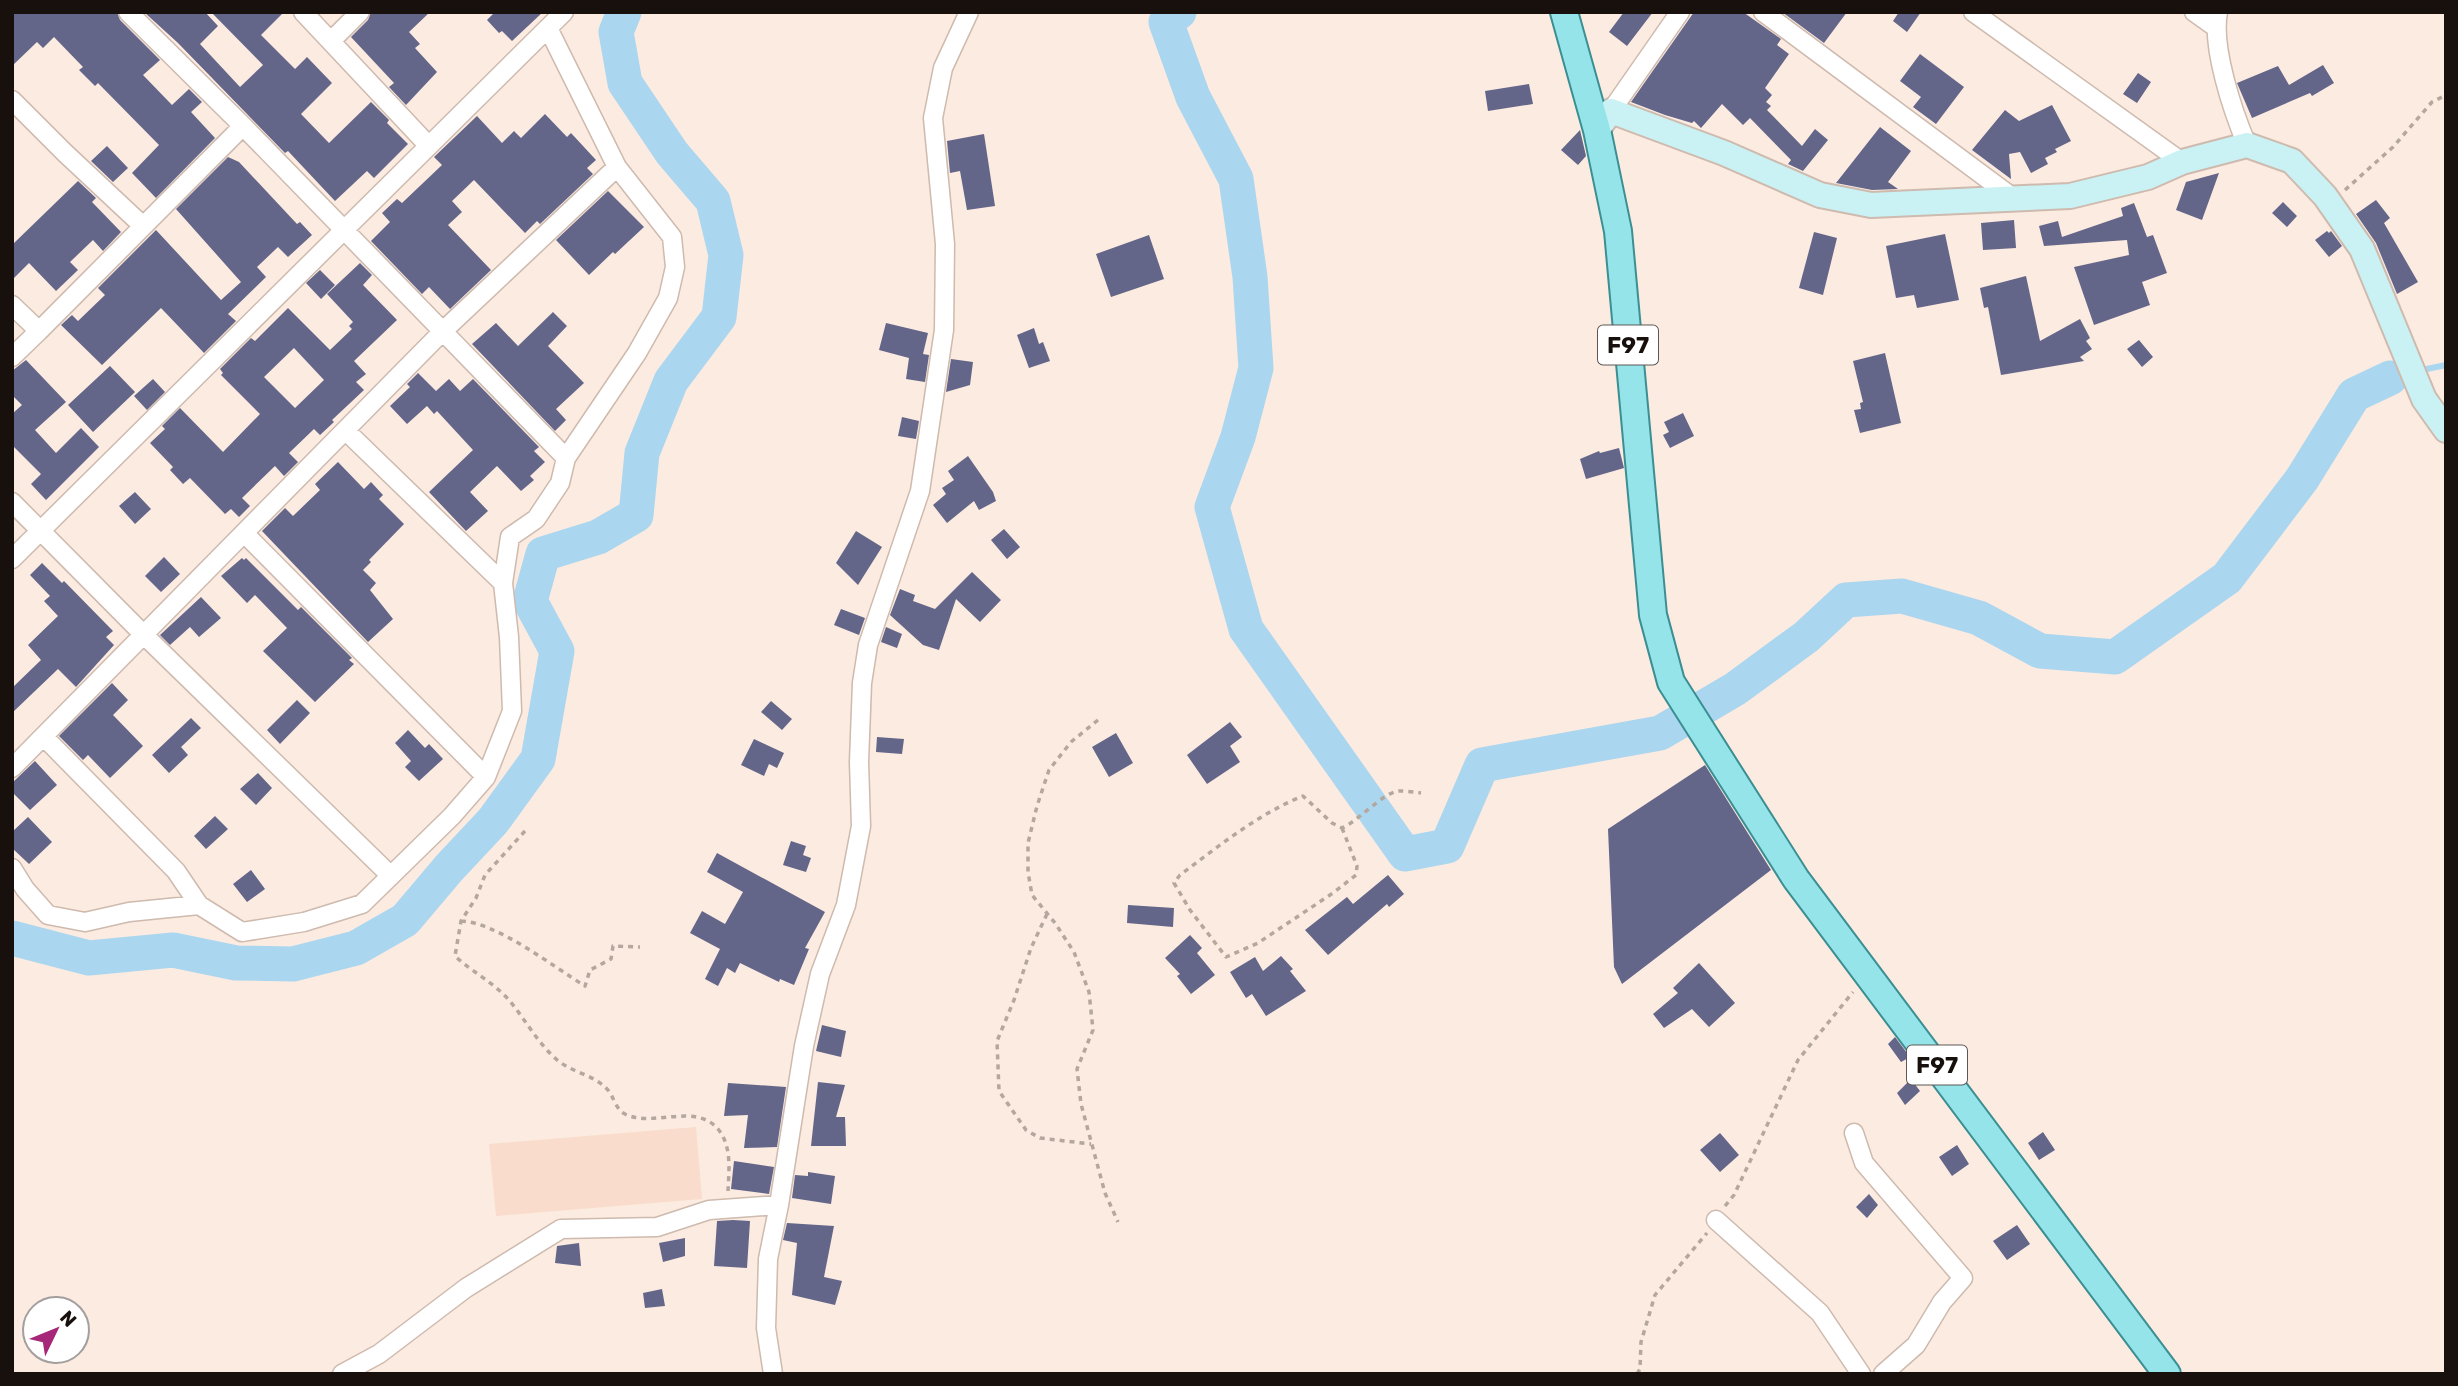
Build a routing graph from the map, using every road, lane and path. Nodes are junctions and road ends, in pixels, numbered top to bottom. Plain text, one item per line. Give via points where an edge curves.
1 (128, 12) edge
2 (303, 12) edge
3 (360, 12) edge
4 (564, 12) edge
5 (969, 12) edge
6 (1564, 12) edge
7 (1680, 12) edge
8 (1763, 12) edge
9 (1973, 12) edge
10 (2194, 12) edge
11 (2217, 20) edge
12 (548, 28) junction
13 (331, 41) junction
14 (2446, 95) edge
15 (12, 100) edge
16 (1604, 120) junction
17 (243, 126) junction
18 (428, 145) junction
19 (2247, 145) junction
20 (2182, 162) junction
21 (617, 167) junction
22 (2325, 196) junction
23 (2016, 201) junction
24 (143, 226) junction
25 (344, 229) junction
26 (12, 306) edge
27 (39, 331) junction
28 (443, 331) junction
29 (12, 358) edge
30 (2446, 430) edge
31 (346, 431) junction
32 (566, 458) junction
33 (12, 502) edge
34 (41, 530) junction
35 (245, 534) junction
36 (12, 559) edge
37 (503, 583) junction
38 (144, 635) junction
39 (1098, 720) dead end
40 (44, 737) junction
41 (12, 768) edge
42 (486, 777) junction
43 (1421, 793) dead end
44 (1342, 828) junction
45 (525, 831) dead end
46 (12, 868) edge
47 (391, 876) junction
48 (199, 905) junction
49 (1047, 914) junction
50 (461, 921) junction
51 (640, 947) dead end
52 (1869, 974) junction
53 (1854, 1133) dead end
54 (1091, 1144) junction
55 (779, 1205) junction
56 (723, 1209) junction
57 (1716, 1220) junction
58 (1118, 1222) dead end
59 (342, 1374) edge
60 (773, 1374) edge
61 (1637, 1374) edge
62 (1861, 1374) edge
63 (1883, 1374) edge
64 (2167, 1374) edge

1 - 17 street
2 - 13 street
3 - 13 street
4 - 12 street
5 - 55 street via 943,68 933,118 945,244 944,330 920,491 868,645 862,683 860,827 846,905 820,974 803,1045
6 - 16 main road, F97
7 - 16 street
8 - 23 street
9 - 20 street
10 - 11 street
11 - 19 street via 2231,108
12 - 18 street
12 - 21 street
13 - 18 street
14 - 22 path via 2432,102 2393,147 2335,199
15 - 24 street
16 - 23 main road via 1724,153 1820,195 1871,205
16 - 52 main road, F97 via 1653,615 1671,682 1796,878
17 - 24 street
17 - 25 street
18 - 25 street
19 - 20 main road
19 - 22 main road via 2292,161
20 - 23 main road via 2148,177 2070,197
21 - 28 street
21 - 32 street via 672,237 675,267 668,298 643,342
22 - 30 main road via 2362,249 2424,399
24 - 27 street
25 - 28 street
25 - 34 street
26 - 27 street
27 - 29 street
28 - 31 street
28 - 32 street
31 - 35 street
31 - 37 street
32 - 37 street via 559,483 536,519 510,537
33 - 34 street
34 - 36 street
34 - 38 street
35 - 38 street
35 - 42 street
37 - 42 street via 512,711
38 - 40 street
38 - 47 street
39 - 49 path via 1071,742 1049,770 1037,806 1028,843 1028,872 1032,895
40 - 41 street
40 - 48 street via 176,871
42 - 47 street
43 - 44 path via 1390,794
44 - 44 path via 1303,796 1247,825 1174,883 1226,957 1258,943 1356,875 1357,866
45 - 50 path via 485,875
46 - 48 street via 48,915 85,922
47 - 48 street via 362,904 304,922 242,932
49 - 54 path via 1074,952 1089,992 1093,1030 1077,1069
49 - 54 path via 997,1041 999,1091 1026,1130 1040,1138
50 - 51 path via 487,928 585,986 590,970 611,959 613,946
50 - 56 path via 455,956 509,1000 557,1061 608,1090 622,1113 636,1118 696,1118 716,1126 729,1154
52 - 57 path via 1798,1060 1734,1195
52 - 64 main road, F97
53 - 63 street via 1864,1163 1963,1278 1916,1345
54 - 58 path
55 - 56 street
55 - 60 street via 768,1259 766,1328
56 - 59 street via 657,1227 561,1229 466,1288 379,1354
57 - 61 path via 1656,1295 1641,1342
57 - 62 street via 1820,1313

